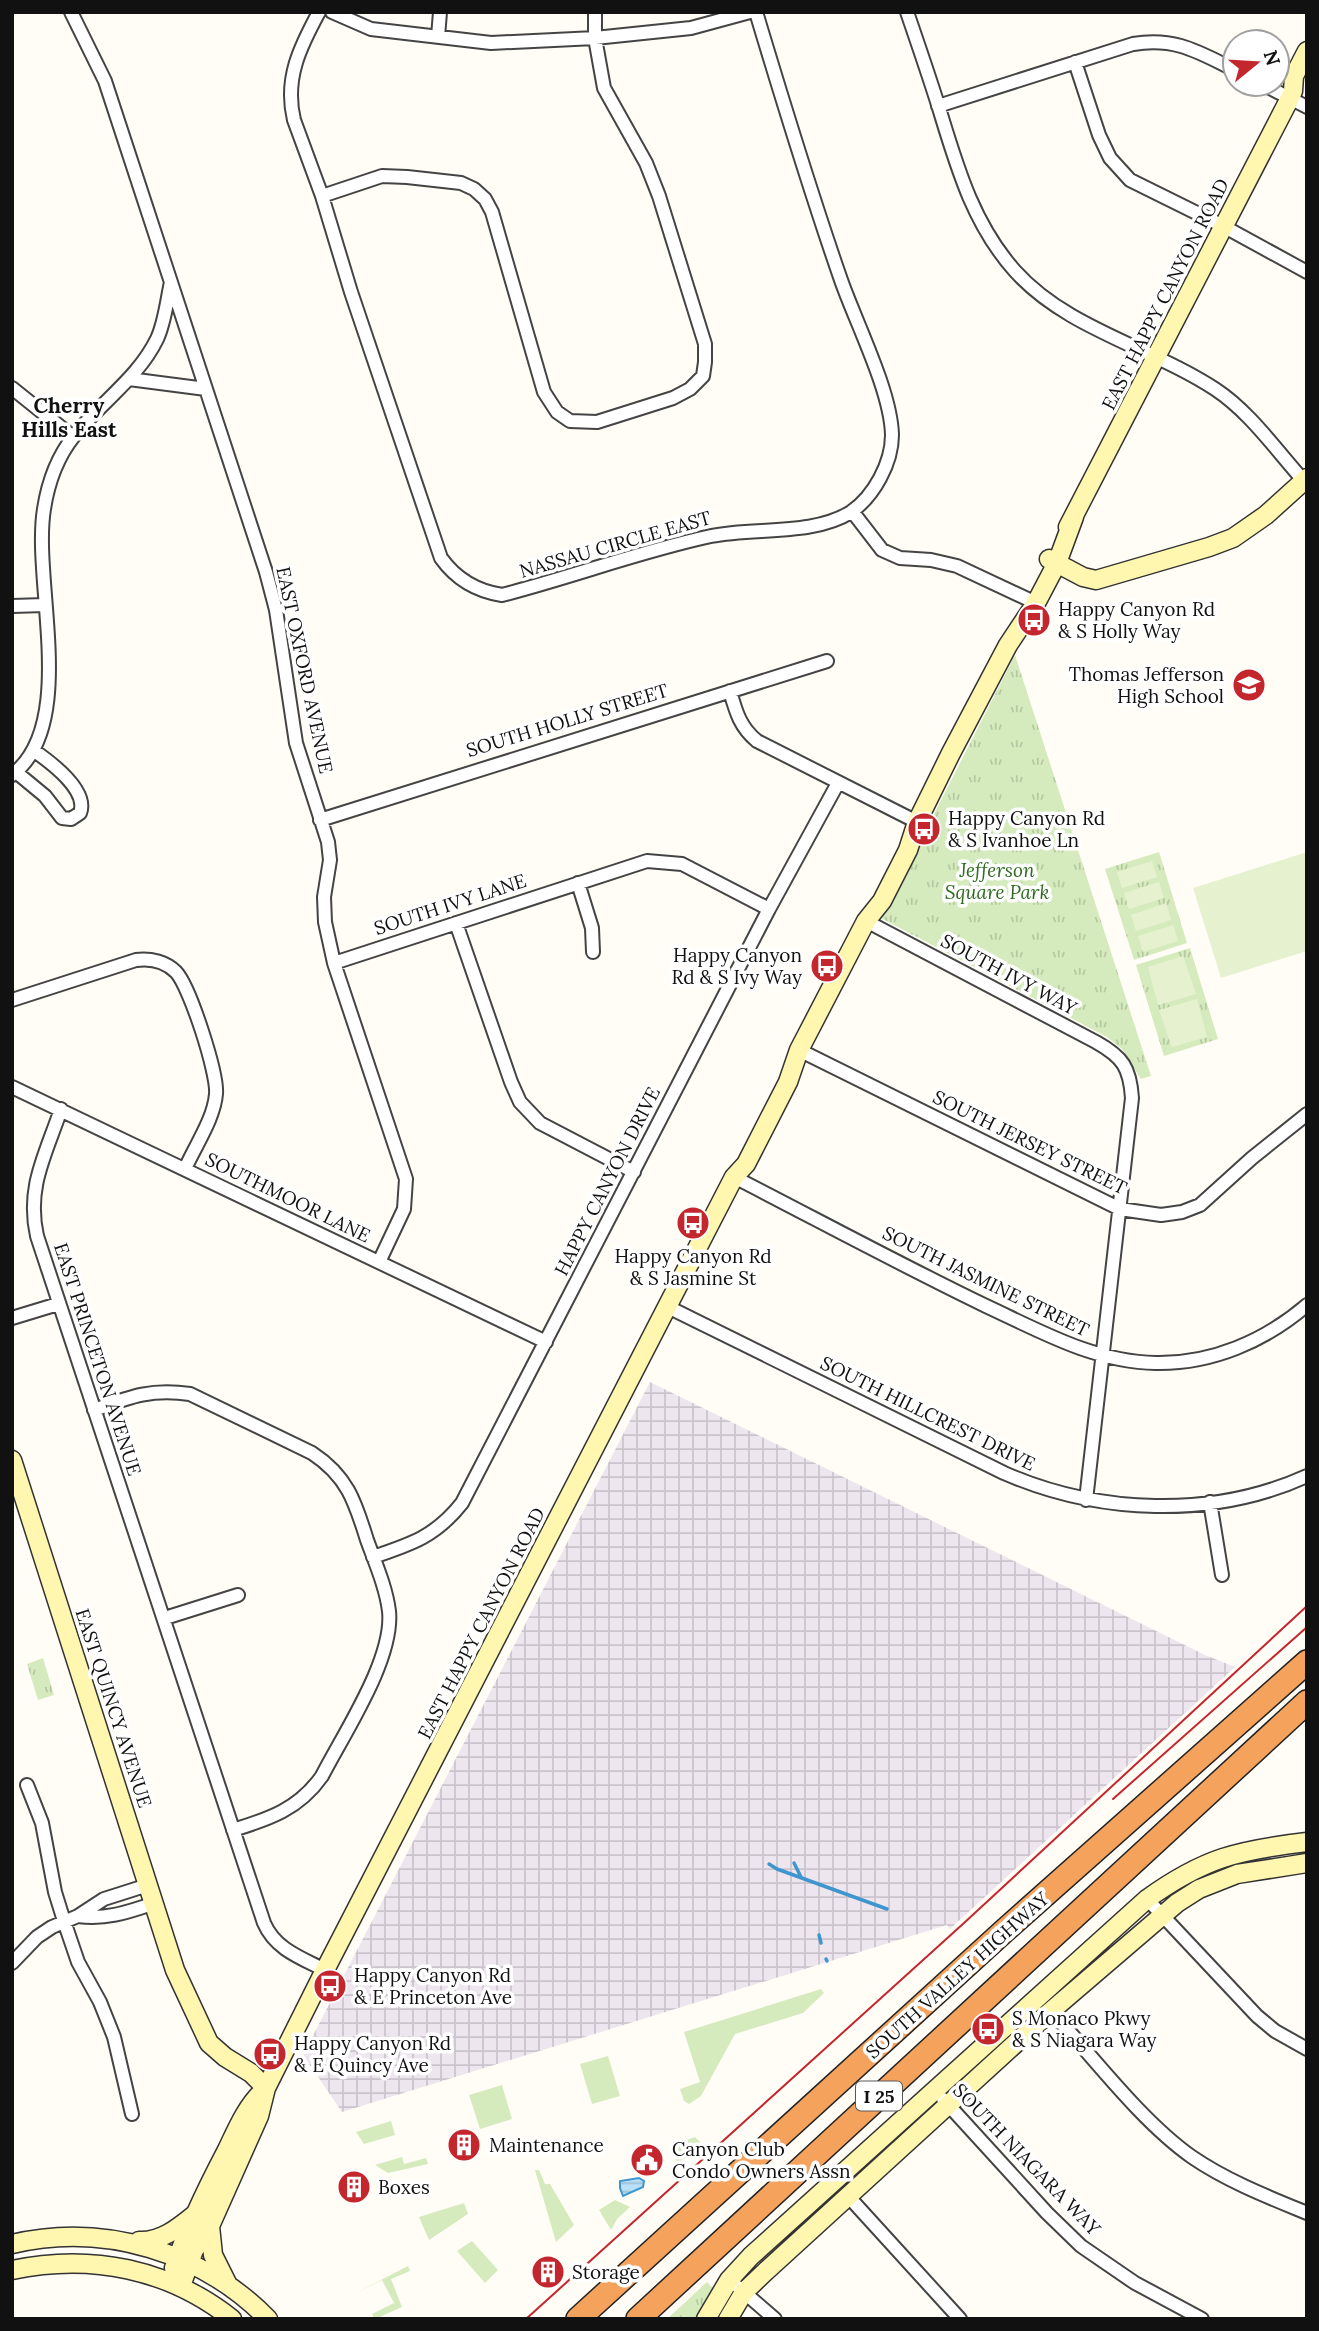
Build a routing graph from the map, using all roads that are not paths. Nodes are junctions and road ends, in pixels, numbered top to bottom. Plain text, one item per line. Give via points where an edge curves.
1 (71, 12) edge
2 (320, 12) edge
3 (332, 12) edge
4 (440, 12) edge
5 (595, 12) edge
6 (750, 12) edge
7 (756, 12) edge
8 (907, 12) edge
9 (438, 37) junction
10 (595, 38) junction
11 (1307, 51) edge
12 (1075, 62) junction
13 (1221, 64) edge
14 (1297, 90) edge
15 (938, 106) junction
16 (1307, 107) edge
17 (322, 196) junction
18 (1223, 226) junction
19 (1307, 272) edge
20 (171, 282) junction
21 (1157, 356) junction
22 (130, 379) junction
23 (12, 388) edge
24 (206, 389) junction
25 (73, 437) junction
26 (1305, 479) edge
27 (852, 511) junction
28 (1052, 560) junction
29 (1031, 601) junction
30 (45, 604) junction
31 (12, 606) edge
32 (827, 661) dead end
33 (730, 691) junction
34 (33, 750) junction
35 (14, 773) edge
36 (838, 783) junction
37 (320, 820) junction
38 (917, 822) junction
39 (578, 883) junction
40 (769, 909) junction
41 (866, 921) junction
42 (456, 923) junction
43 (593, 952) dead end
44 (334, 963) junction
45 (12, 1000) edge
46 (799, 1050) junction
47 (12, 1087) edge
48 (61, 1109) junction
49 (1307, 1114) edge
50 (185, 1168) junction
51 (634, 1172) junction
52 (734, 1177) junction
53 (1120, 1209) junction
54 (379, 1262) junction
55 (58, 1304) junction
56 (1307, 1305) edge
57 (668, 1307) junction
58 (12, 1318) edge
59 (546, 1342) junction
60 (1103, 1357) junction
61 (94, 1410) junction
62 (12, 1460) edge
63 (1307, 1476) edge
64 (1086, 1500) junction
65 (1210, 1502) junction
66 (373, 1557) junction
67 (1222, 1575) dead end
68 (238, 1595) dead end
69 (164, 1618) junction
70 (1307, 1662) edge
71 (1307, 1702) edge
72 (27, 1785) dead end
73 (233, 1830) junction
74 (1307, 1842) edge
75 (1307, 1863) edge
76 (148, 1885) junction
77 (1147, 1899) junction
78 (155, 1903) junction
79 (1161, 1915) junction
80 (78, 1916) junction
81 (64, 1921) junction
82 (12, 1963) edge
83 (325, 1970) junction
84 (1051, 2011) junction
85 (1307, 2049) edge
86 (266, 2088) junction
87 (934, 2089) junction
88 (948, 2105) junction
89 (132, 2114) dead end
90 (848, 2196) junction
91 (1307, 2213) edge
92 (194, 2215) junction
93 (210, 2226) junction
94 (128, 2241) junction
95 (12, 2244) edge
96 (184, 2260) junction
97 (12, 2270) edge
98 (729, 2280) junction
99 (175, 2283) junction
100 (232, 2288) junction
101 (744, 2292) junction
102 (232, 2319) edge
103 (268, 2319) edge
104 (578, 2319) edge
105 (638, 2319) edge
106 (706, 2319) edge
107 (728, 2319) edge
108 (775, 2319) edge
109 (960, 2319) edge
110 (1202, 2319) edge

1 - 20 street, EAST OXFORD AVENUE via 105,80
2 - 17 street, NASSAU CIRCLE EAST via 295,61 291,94 294,120
3 - 9 street via 371,29
4 - 9 street
5 - 10 street
6 - 10 street via 691,28
7 - 27 street, NASSAU CIRCLE EAST via 841,282 891,421 891,445 882,473
8 - 15 street
9 - 10 street via 491,43
10 - 17 street via 604,88 646,163 705,344 703,376 690,389 597,422 570,421 557,412 544,391 492,212 474,189 461,183 382,176
11 - 14 street, EAST HAPPY CANYON ROAD via 1294,76
12 - 13 street via 1133,44 1161,42 1188,47
12 - 15 street
12 - 18 street via 1099,135 1120,171
14 - 16 street
14 - 18 street, EAST HAPPY CANYON ROAD
15 - 21 street via 975,213 1016,272 1061,309
17 - 27 street, NASSAU CIRCLE EAST via 441,558 464,582 502,595 710,536 817,524
18 - 19 street
18 - 21 street, EAST HAPPY CANYON ROAD
20 - 22 street via 157,338
20 - 24 street, EAST OXFORD AVENUE
21 - 26 street via 1233,403
21 - 28 street, EAST HAPPY CANYON ROAD
22 - 24 street
22 - 25 street
23 - 25 street
24 - 37 street, EAST OXFORD AVENUE via 266,572 296,744
25 - 30 street via 56,466 43,512
26 - 28 street via 1252,526 1209,547 1096,580 1083,578
27 - 29 street via 882,550 900,558 957,566
28 - 29 street, EAST HAPPY CANYON ROAD
29 - 38 street, EAST HAPPY CANYON ROAD
30 - 31 street
30 - 34 street via 50,681 46,712
32 - 33 street, SOUTH HOLLY STREET
33 - 36 street via 738,720 757,741
33 - 37 street, SOUTH HOLLY STREET
34 - 35 street
34 - 35 street via 70,782 81,800 80,813 62,818 45,796
36 - 38 street
36 - 40 street, HAPPY CANYON DRIVE
37 - 44 street, EAST OXFORD AVENUE via 330,860 323,908
38 - 41 street, EAST HAPPY CANYON ROAD via 870,901
39 - 40 street, SOUTH IVY LANE via 647,861 682,864
39 - 42 street, SOUTH IVY LANE
39 - 43 street via 592,928
40 - 51 street, HAPPY CANYON DRIVE
41 - 46 street, EAST HAPPY CANYON ROAD
41 - 53 street, SOUTH IVY WAY via 1114,1052 1128,1069 1132,1098
42 - 44 street, SOUTH IVY LANE
42 - 51 street via 520,1102 547,1128
44 - 54 street, EAST OXFORD AVENUE via 406,1179 404,1209
45 - 50 street via 136,960 155,960 176,972 186,986 216,1081 212,1110
46 - 52 street, EAST HAPPY CANYON ROAD via 748,1137
46 - 53 street, SOUTH JERSEY STREET
47 - 48 street, SOUTHMOOR LANE
48 - 50 street, SOUTHMOOR LANE
48 - 55 street, EAST PRINCETON AVENUE via 38,1168 33,1212
49 - 53 street, SOUTH JERSEY STREET via 1200,1205 1161,1215
50 - 54 street, SOUTHMOOR LANE
51 - 59 street, HAPPY CANYON DRIVE
52 - 57 street, EAST HAPPY CANYON ROAD
52 - 60 street, SOUTH JASMINE STREET via 951,1289
53 - 60 street
54 - 59 street, SOUTHMOOR LANE
55 - 58 street
55 - 61 street, EAST PRINCETON AVENUE
56 - 60 street, SOUTH JASMINE STREET via 1280,1326 1230,1351 1155,1363
57 - 64 street, SOUTH HILLCREST DRIVE via 1004,1473
57 - 83 street, EAST HAPPY CANYON ROAD
59 - 66 street, HAPPY CANYON DRIVE via 452,1516 421,1540
60 - 64 street
61 - 66 street via 152,1391 190,1394 312,1453 343,1480
61 - 69 street, EAST PRINCETON AVENUE
62 - 76 street, EAST QUINCY AVENUE
63 - 65 street, SOUTH HILLCREST DRIVE
64 - 65 street, SOUTH HILLCREST DRIVE via 1173,1507
65 - 67 street
66 - 73 street via 389,1608 382,1661 312,1790 280,1814
68 - 69 street
69 - 73 street, EAST PRINCETON AVENUE
70 - 104 highway, SOUTH VALLEY HIGHWAY / I 25
71 - 105 highway, SOUTH VALLEY HIGHWAY / I 25
72 - 81 street via 42,1824
73 - 83 street, EAST PRINCETON AVENUE via 267,1930 286,1950
74 - 77 street via 1212,1860
75 - 79 street via 1227,1877 1188,1895
76 - 78 street, EAST QUINCY AVENUE
76 - 80 street via 104,1899
77 - 79 street
77 - 87 street
78 - 80 street via 110,1917
78 - 86 street, EAST QUINCY AVENUE via 175,1970 209,2043
79 - 84 street
79 - 85 street via 1257,2015
80 - 81 street
81 - 82 street via 37,1937
81 - 89 street via 78,1962 108,2020
83 - 86 street, EAST HAPPY CANYON ROAD
84 - 88 street
84 - 91 street via 1181,2149 1219,2173
86 - 92 street, EAST HAPPY CANYON ROAD via 245,2115
86 - 93 street, EAST HAPPY CANYON ROAD via 259,2116
87 - 88 street, SOUTH NIAGARA WAY
87 - 98 street
88 - 90 street
88 - 110 street, SOUTH NIAGARA WAY via 1081,2246 1135,2283
90 - 101 street
90 - 109 street
92 - 94 street via 160,2237
92 - 96 street, EAST HAPPY CANYON ROAD
93 - 96 street, EAST HAPPY CANYON ROAD
93 - 100 street via 213,2255
94 - 95 street via 84,2236
94 - 96 street
96 - 99 street, EAST HAPPY CANYON ROAD
96 - 100 street
97 - 99 street via 50,2263 89,2263
98 - 101 street
98 - 106 street
99 - 102 street
100 - 103 street
101 - 107 street
101 - 108 street

